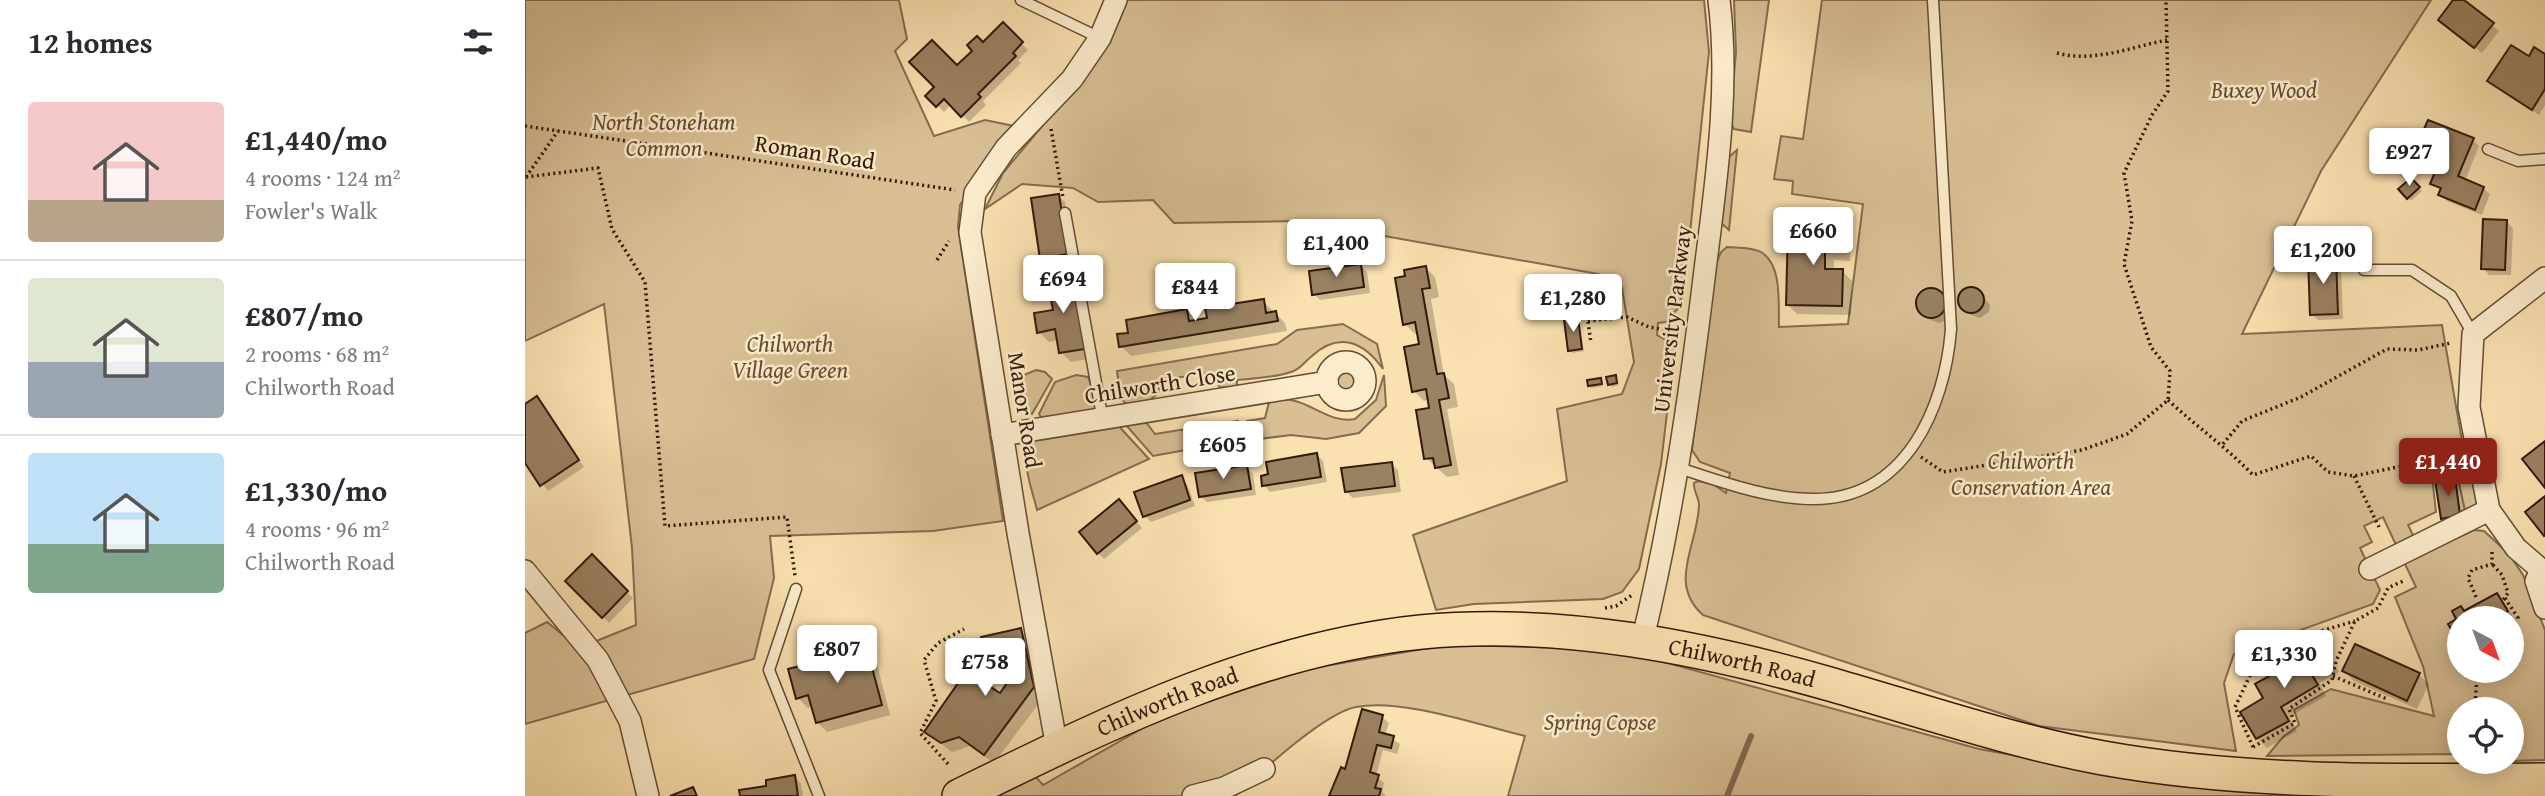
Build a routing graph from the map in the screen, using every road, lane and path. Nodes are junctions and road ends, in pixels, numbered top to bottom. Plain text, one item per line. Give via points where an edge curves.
1 (1021, 0) edge
2 (1116, 0) edge
3 (1719, 0) edge
4 (1933, 0) edge
5 (2166, 0) edge
6 (1100, 38) junction
7 (2167, 40) junction
8 (2057, 53) dead end
9 (1047, 107) junction
10 (525, 126) edge
11 (559, 131) junction
12 (2488, 149) dead end
13 (2545, 159) edge
14 (525, 178) edge
15 (975, 193) junction
16 (1065, 214) joint
17 (2364, 270) dead end
18 (2545, 278) edge
19 (1585, 300) dead end
20 (1588, 321) junction
21 (2473, 334) junction
22 (1697, 336) junction
23 (1591, 343) dead end
24 (1327, 382) dead end
25 (2168, 400) junction
26 (1103, 421) junction
27 (1002, 435) junction
28 (2223, 444) junction
29 (1911, 450) junction
30 (2477, 450) junction
31 (1679, 468) junction
32 (2354, 476) junction
33 (2489, 510) junction
34 (2379, 527) dead end
35 (2492, 564) junction
36 (2370, 569) dead end
37 (525, 570) edge
38 (2543, 571) edge
39 (2403, 581) dead end
40 (796, 589) joint
41 (2476, 597) dead end
42 (2509, 606) edge
43 (2545, 608) edge
44 (2355, 621) junction
45 (964, 629) dead end
46 (1642, 642) junction
47 (2333, 676) junction
48 (2387, 699) dead end
49 (1057, 748) junction
50 (2252, 761) junction
51 (947, 764) dead end
52 (1264, 769) dead end
53 (2545, 780) edge
54 (964, 795) edge
55 (648, 796) edge
56 (819, 796) edge
57 (1193, 796) edge

1 - 6 lane
2 - 6 street, Manor Road
3 - 22 street, University Parkway via 1723,55 1720,137
4 - 29 lane via 1951,330 1948,365 1936,406
5 - 7 path
6 - 9 street, Manor Road
7 - 8 path via 2096,57
7 - 25 path via 2168,91 2124,173 2132,221 2124,264 2151,347 2170,371
9 - 15 street, Manor Road via 1006,148
9 - 16 path
10 - 11 path, Roman Road
11 - 14 path
11 - 15 path, Roman Road
12 - 13 lane via 2518,161
14 - 40 path via 597,168 611,229 646,282 665,526 787,517
15 - 27 street, Manor Road via 970,232
16 - 26 lane
17 - 21 lane via 2412,270 2451,296
18 - 21 street
19 - 20 path
20 - 22 path via 1627,317 1649,327
20 - 23 path
21 - 28 path via 2418,350 2387,349 2301,397 2242,421
21 - 30 street via 2469,407
22 - 31 street, University Parkway
24 - 26 street, Chilworth Close
25 - 28 path via 2210,439
25 - 29 path via 2127,434 2083,450 1943,472
26 - 27 street, Chilworth Close
27 - 49 street, Manor Road
28 - 32 path via 2253,475 2312,456 2328,472
29 - 31 lane via 1881,481 1816,499 1769,494
30 - 32 path
30 - 33 street
31 - 46 street, University Parkway
32 - 34 path
33 - 35 path
33 - 36 street
33 - 38 street via 2516,548
35 - 41 path via 2472,570 2468,578
35 - 42 path via 2506,583 2504,600
37 - 55 street via 598,660 630,722
38 - 43 street via 2536,581
39 - 44 path via 2388,588 2378,608
40 - 56 lane via 769,670
44 - 47 path
44 - 50 path via 2263,648 2235,708
45 - 51 path via 938,643 924,660 936,701 920,733
46 - 49 main road, Chilworth Road via 1513,629 1378,639 1243,671
46 - 50 main road, Chilworth Road via 1815,681 2067,750 2162,767
47 - 48 path
47 - 50 path via 2319,691 2289,709 2295,723
49 - 54 main road, Chilworth Road
50 - 53 main road, Chilworth Road
52 - 57 street via 1224,788

